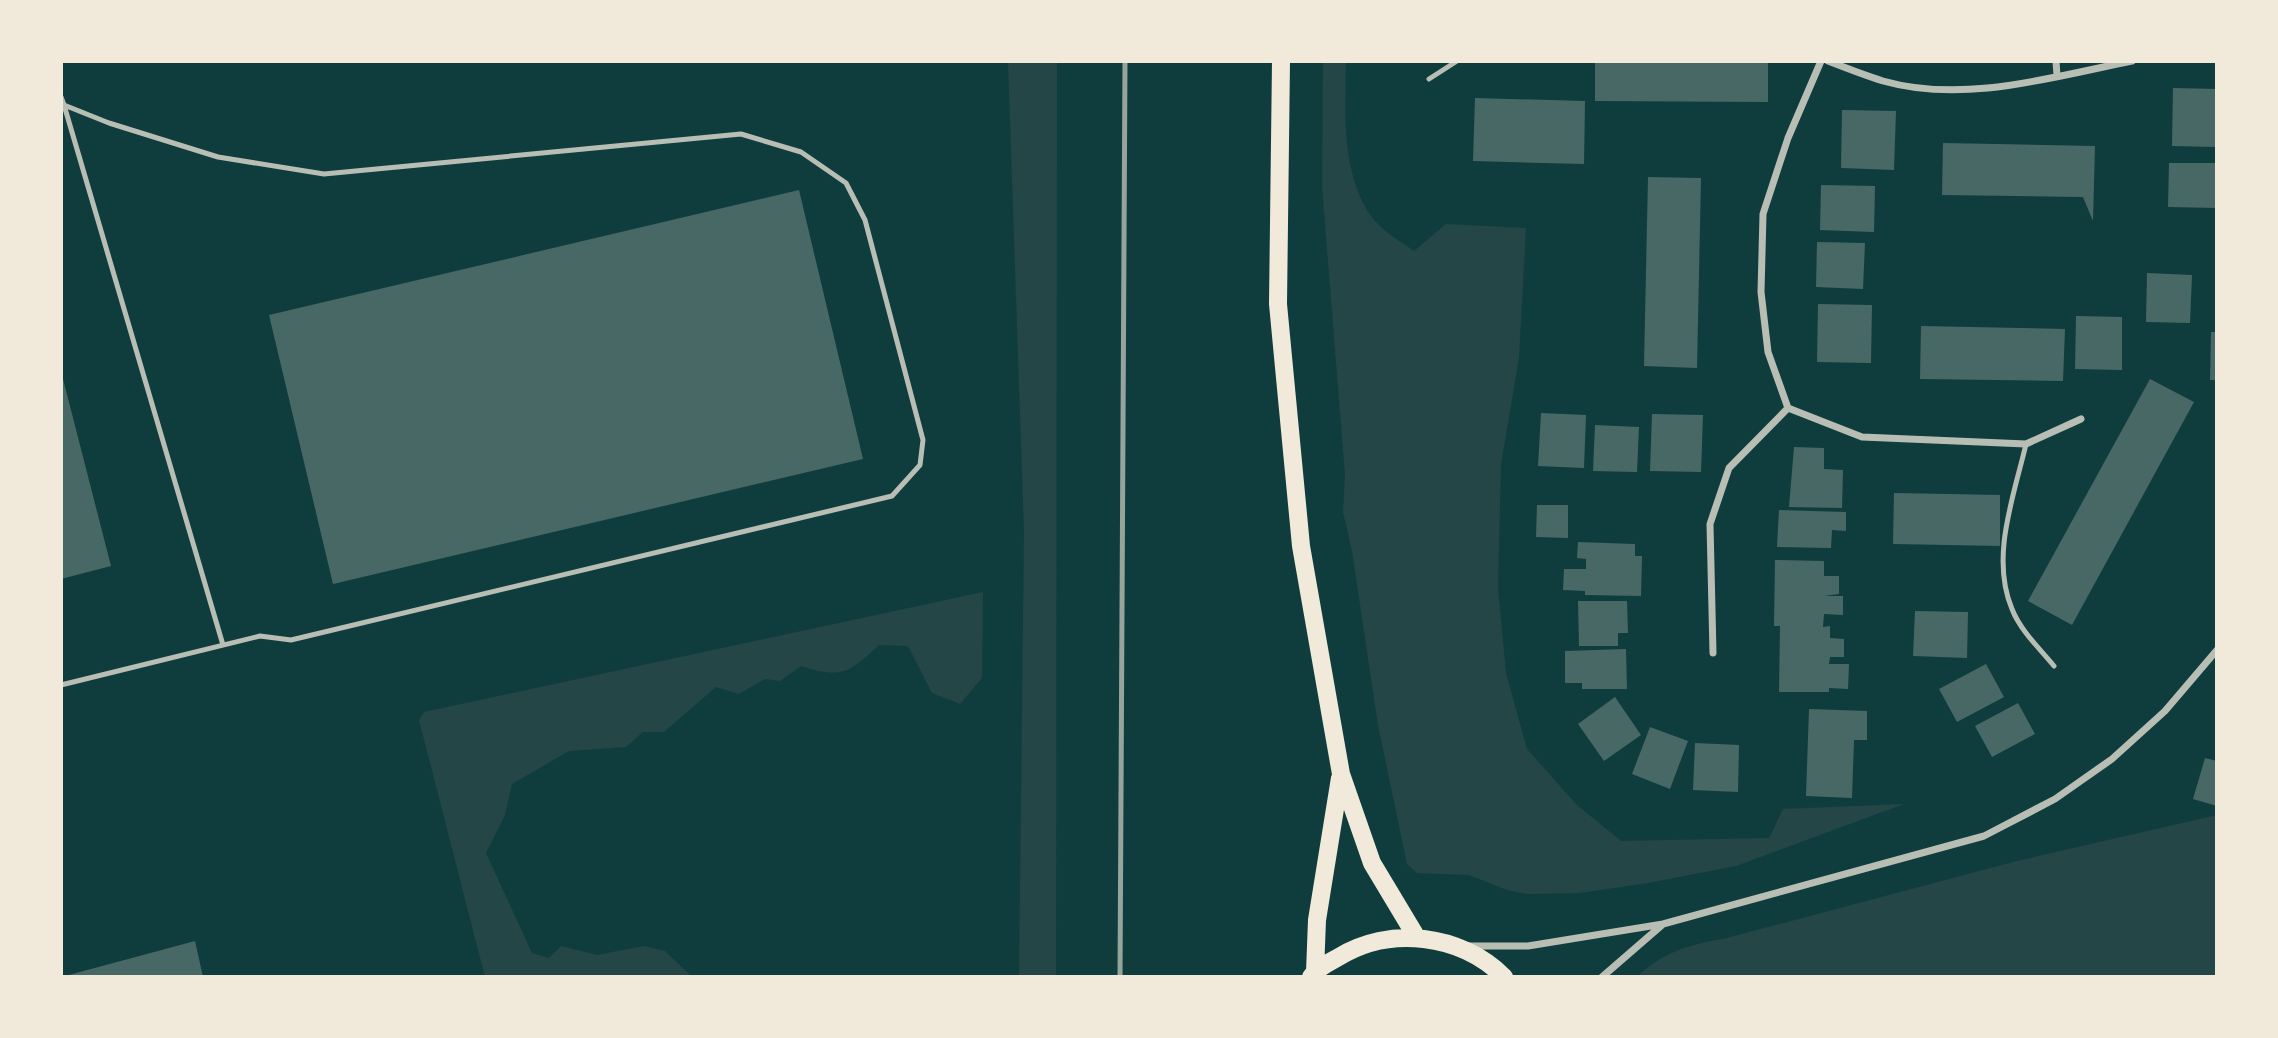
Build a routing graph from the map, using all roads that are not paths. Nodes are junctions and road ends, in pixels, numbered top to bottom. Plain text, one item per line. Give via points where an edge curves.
1 (1281, 61) edge
2 (1457, 61) edge
3 (1821, 61) edge
4 (1828, 61) edge
5 (2056, 61) edge
6 (2132, 61) edge
7 (2057, 76) junction
8 (1429, 79) dead end
9 (61, 97) edge
10 (64, 105) junction
11 (1788, 408) junction
12 (2081, 419) dead end
13 (2026, 444) junction
14 (223, 645) junction
15 (2217, 650) edge
16 (1713, 653) dead end
17 (2054, 666) dead end
18 (61, 685) edge
19 (1340, 774) junction
20 (1663, 924) junction
21 (1417, 938) junction
22 (1455, 946) junction
23 (1313, 974) edge
24 (1504, 977) edge
25 (1602, 977) edge

1 - 19 main road via 1278,304 1301,547
2 - 8 lane
3 - 11 street via 1788,138 1763,214 1761,292 1767,341
4 - 7 street via 1885,81 1941,89 2002,86
5 - 7 street
6 - 7 street
9 - 10 lane
10 - 14 lane
10 - 14 lane via 218,157 324,174 741,134 801,152 846,183 865,220 923,440 920,466 892,496 291,640 260,636
11 - 13 street via 1862,437
11 - 16 street via 1729,468 1710,524
12 - 13 street
13 - 17 lane via 2002,556 2005,589 2012,612
14 - 18 lane
15 - 20 street via 2165,711 2112,759 2055,799 1984,836
19 - 21 main road via 1372,863
19 - 23 main road
20 - 22 street via 1528,946
20 - 25 street
21 - 22 main road
21 - 23 main road via 1383,939 1352,949
22 - 24 main road via 1486,959

